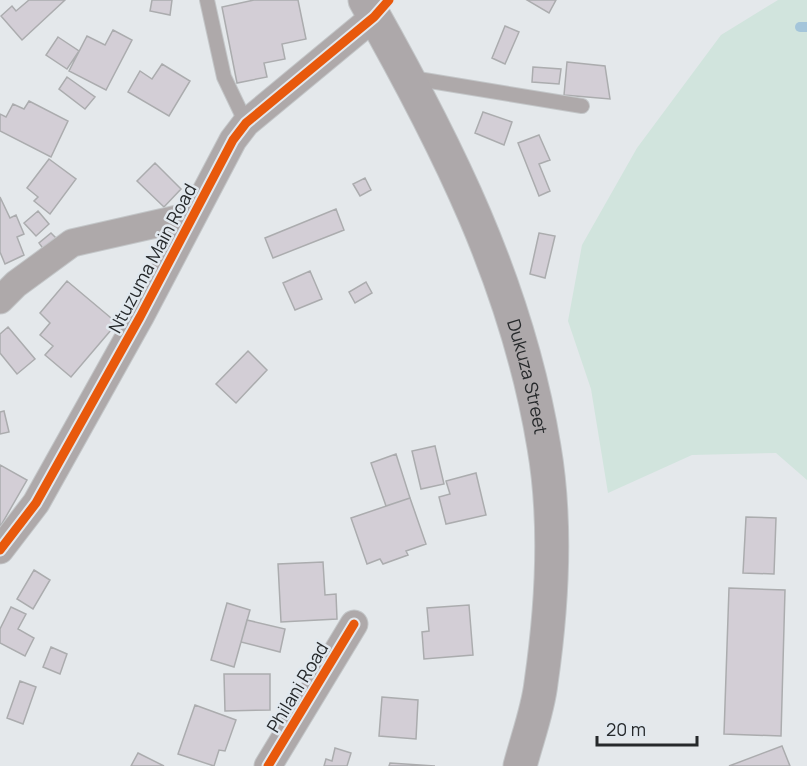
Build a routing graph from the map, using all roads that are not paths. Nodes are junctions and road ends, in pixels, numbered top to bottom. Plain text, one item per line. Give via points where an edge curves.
1 (207, 0) edge
2 (369, 8) edge
3 (408, 77) junction
4 (582, 106) dead end
5 (246, 123) junction
6 (192, 216) junction
7 (0, 300) edge
8 (0, 550) edge
9 (354, 624) dead end
10 (268, 766) edge
11 (520, 766) edge

1 - 5 lane via 224,77
2 - 3 main road, Dukuza Street
2 - 5 street, Ntuzuma Main Road
3 - 4 lane
3 - 11 main road, Dukuza Street via 457,170 503,282 524,351 544,449 550,519 549,599 541,685
5 - 6 street, Ntuzuma Main Road
6 - 7 street via 72,243
6 - 8 street, Ntuzuma Main Road via 36,503
9 - 10 street, Philani Road

